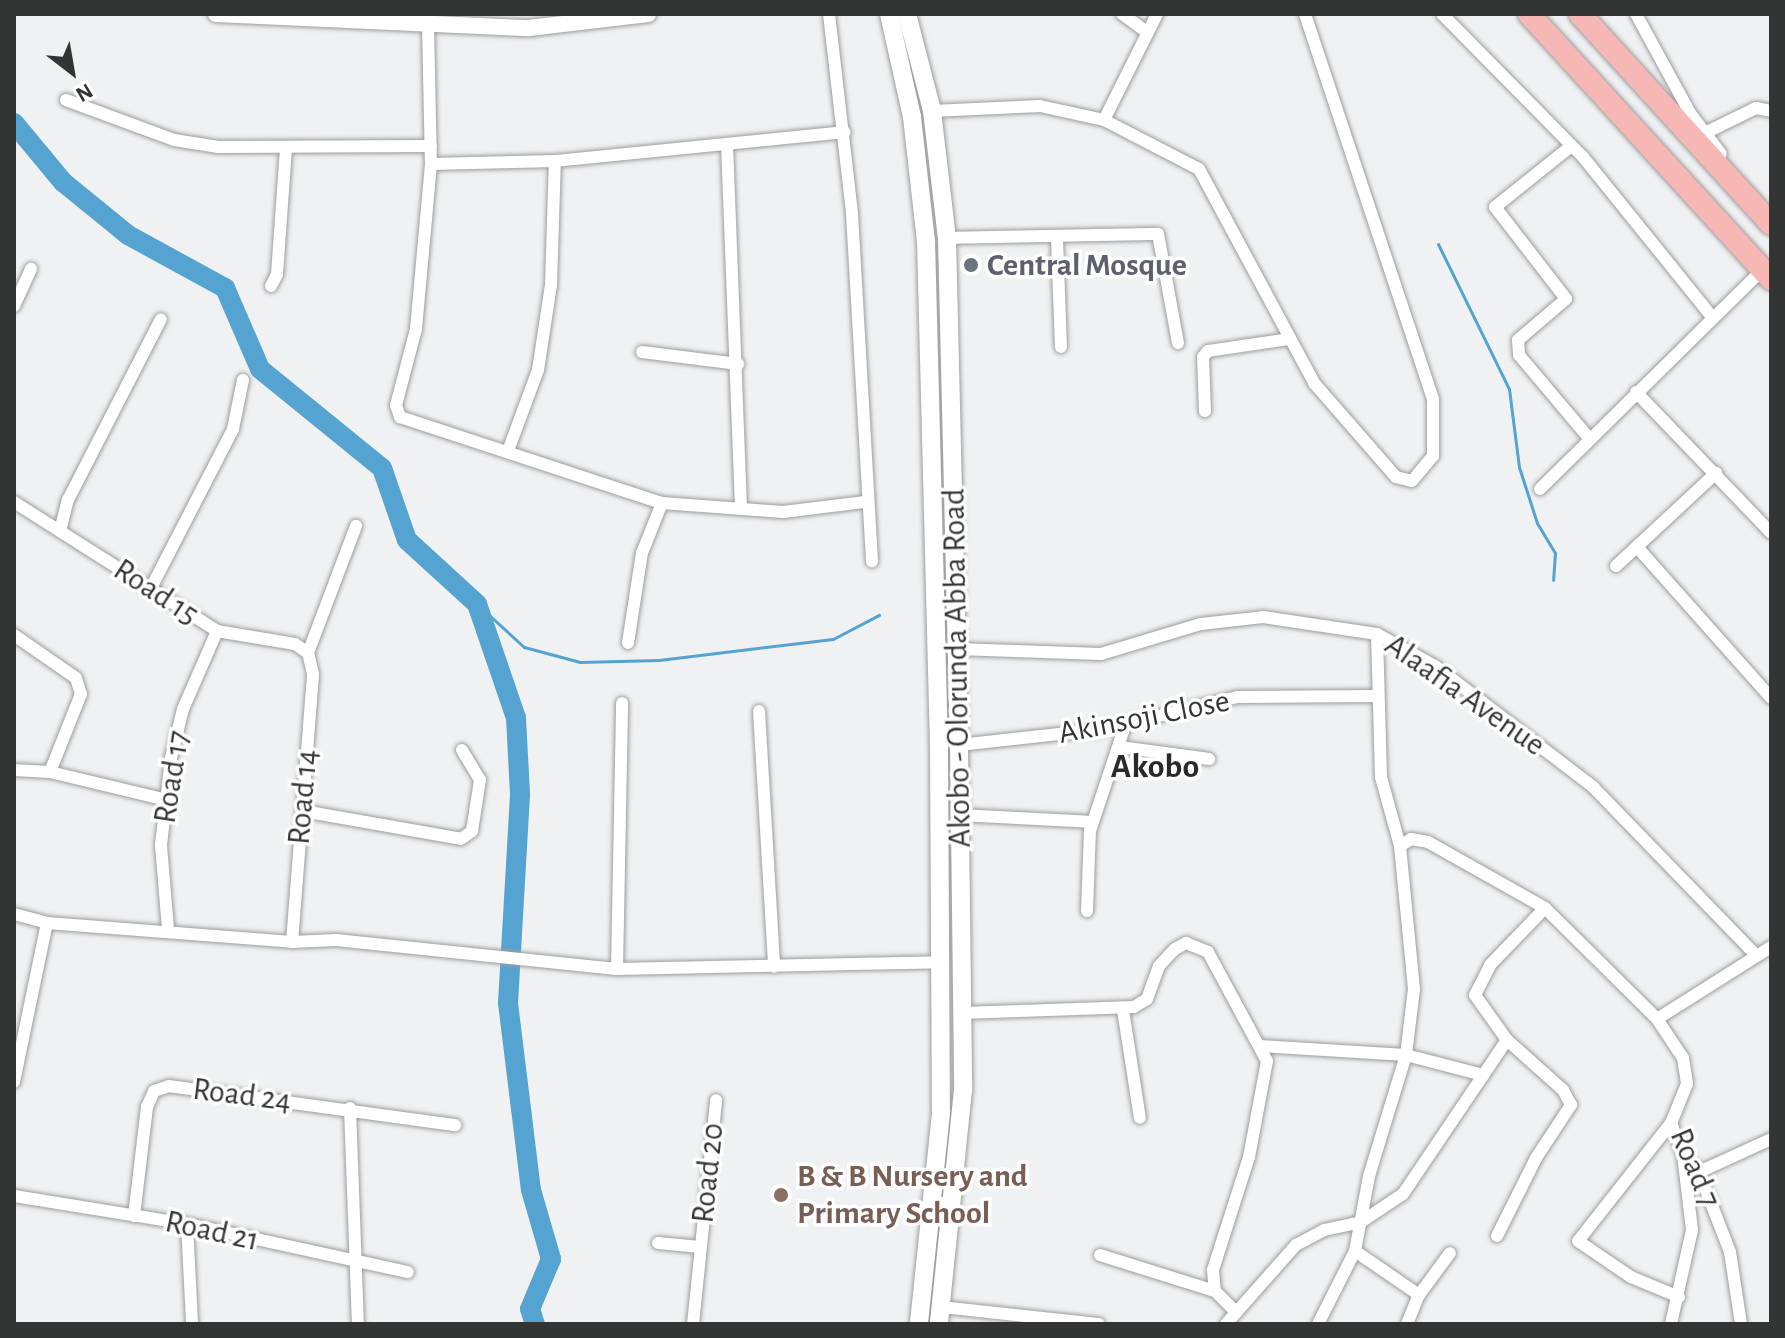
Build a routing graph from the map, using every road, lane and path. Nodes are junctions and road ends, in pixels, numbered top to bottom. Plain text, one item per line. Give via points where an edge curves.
1 (216, 14) edge
2 (648, 14) edge
3 (829, 14) edge
4 (889, 14) edge
5 (907, 14) edge
6 (1122, 14) edge
7 (1157, 14) edge
8 (1305, 14) edge
9 (1442, 14) edge
10 (1529, 14) edge
11 (1580, 14) edge
12 (1636, 14) edge
13 (428, 24) junction
14 (1144, 30) junction
15 (66, 100) dead end
16 (932, 111) junction
17 (1771, 111) edge
18 (1104, 120) junction
19 (845, 132) junction
20 (1705, 133) junction
21 (727, 144) junction
22 (431, 146) junction
23 (1570, 147) junction
24 (286, 148) junction
25 (555, 161) junction
26 (431, 164) junction
27 (1771, 209) edge
28 (944, 212) junction
29 (923, 214) junction
30 (1771, 224) edge
31 (947, 238) junction
32 (1057, 239) junction
33 (31, 269) dead end
34 (1766, 275) edge
35 (271, 286) dead end
36 (14, 306) edge
37 (1712, 317) junction
38 (161, 319) dead end
39 (1289, 339) junction
40 (1178, 343) dead end
41 (1061, 347) dead end
42 (642, 352) dead end
43 (738, 364) junction
44 (243, 380) dead end
45 (1636, 392) junction
46 (1205, 411) dead end
47 (1589, 438) junction
48 (508, 451) junction
49 (1716, 473) junction
50 (1540, 489) dead end
51 (14, 502) edge
52 (865, 502) junction
53 (662, 503) junction
54 (741, 509) junction
55 (356, 526) dead end
56 (60, 531) junction
57 (1771, 533) edge
58 (1637, 547) junction
59 (872, 561) dead end
60 (1616, 566) dead end
61 (151, 588) junction
62 (217, 631) junction
63 (1377, 634) junction
64 (14, 635) edge
65 (628, 643) dead end
66 (957, 649) junction
67 (308, 653) junction
68 (1377, 696) junction
69 (1771, 698) edge
70 (622, 703) dead end
71 (759, 711) dead end
72 (1125, 726) junction
73 (959, 745) junction
74 (1120, 747) junction
75 (462, 750) dead end
76 (1209, 759) dead end
77 (960, 769) junction
78 (14, 770) edge
79 (939, 770) junction
80 (50, 772) junction
81 (171, 801) junction
82 (303, 811) junction
83 (961, 815) junction
84 (1093, 822) junction
85 (1400, 846) junction
86 (1545, 908) junction
87 (1087, 911) dead end
88 (14, 914) edge
89 (47, 923) junction
90 (168, 929) junction
91 (292, 942) junction
92 (1771, 947) edge
93 (1755, 954) junction
94 (943, 962) junction
95 (774, 967) junction
96 (617, 969) junction
97 (1123, 1010) junction
98 (962, 1013) junction
99 (1657, 1019) junction
100 (1507, 1040) junction
101 (1260, 1046) junction
102 (1406, 1055) junction
103 (1483, 1075) junction
104 (14, 1082) edge
105 (716, 1100) dead end
106 (350, 1108) junction
107 (1140, 1118) dead end
108 (1671, 1123) junction
109 (455, 1125) dead end
110 (1771, 1139) edge
111 (1683, 1154) junction
112 (1699, 1172) junction
113 (14, 1196) edge
114 (134, 1216) junction
115 (1361, 1222) junction
116 (187, 1224) junction
117 (1497, 1236) dead end
118 (658, 1243) dead end
119 (700, 1247) junction
120 (1355, 1251) junction
121 (1450, 1253) dead end
122 (1100, 1255) dead end
123 (360, 1266) junction
124 (408, 1272) dead end
125 (1215, 1291) junction
126 (1419, 1295) junction
127 (1679, 1297) junction
128 (1236, 1312) junction
129 (940, 1316) edge
130 (192, 1324) edge
131 (358, 1324) edge
132 (693, 1324) edge
133 (919, 1324) edge
134 (1099, 1324) edge
135 (1226, 1324) edge
136 (1318, 1324) edge
137 (1407, 1324) edge
138 (1671, 1324) edge
139 (1741, 1324) edge

1 - 13 street
2 - 13 street via 529,28
3 - 19 street
4 - 29 main road, Akobo - Olorunda Abba Road via 912,117
5 - 16 main road, Akobo - Olorunda Abba Road
6 - 14 street
7 - 14 street
8 - 39 street via 1433,399 1437,439 1424,472 1404,483 1396,477 1314,383
9 - 23 street
10 - 34 highway
11 - 30 highway
12 - 20 street
13 - 22 street
14 - 18 street
15 - 24 street via 174,140
16 - 18 street via 1040,106
16 - 28 main road, Akobo - Olorunda Abba Road
17 - 20 street via 1756,108
18 - 39 street via 1199,169 1220,196
19 - 21 street
19 - 52 street
20 - 27 street
21 - 25 street
21 - 43 street
22 - 24 street
22 - 26 street
23 - 37 street
23 - 47 street via 1495,207 1566,299 1518,340 1519,355
24 - 35 street via 277,274
25 - 26 street
25 - 48 street via 551,285 538,370
26 - 48 street via 416,329 396,405 400,417
28 - 29 main road
28 - 31 main road, Akobo - Olorunda Abba Road
29 - 79 main road, Akobo - Olorunda Abba Road
31 - 32 street
31 - 66 main road, Akobo - Olorunda Abba Road
32 - 40 street via 1158,234
32 - 41 street
33 - 36 street
34 - 37 street
37 - 45 street
38 - 56 street via 68,500
39 - 46 street via 1208,351
42 - 43 street
43 - 54 street
44 - 61 street via 233,429
45 - 47 street
45 - 49 street
47 - 50 street
48 - 53 street
49 - 57 street
49 - 58 street
51 - 56 street, Road 15
52 - 54 street via 783,512
52 - 59 street
53 - 54 street
53 - 65 street via 642,553
55 - 67 street
56 - 61 street, Road 15
58 - 60 street
58 - 69 street
61 - 62 street, Road 15
62 - 67 street, Road 15 via 295,644
62 - 81 street, Road 17 via 183,709 171,758
63 - 66 street, Alaafia Avenue via 1263,617 1201,624 1101,654
63 - 68 street
63 - 93 street, Alaafia Avenue via 1435,666 1593,787
64 - 80 street via 76,678 81,694
66 - 73 main road, Akobo - Olorunda Abba Road
67 - 82 street, Road 14 via 313,674
68 - 72 street, Akinsoji Close via 1237,697
68 - 85 street via 1381,777
70 - 96 street
71 - 95 street
72 - 73 street, Akinsoji Close
72 - 74 street
73 - 77 main road, Akobo - Olorunda Abba Road
74 - 76 street
74 - 84 street
75 - 82 street via 480,780 472,831 461,839
77 - 79 main road
77 - 83 main road, Akobo - Olorunda Abba Road
78 - 80 street
79 - 94 main road, Akobo - Olorunda Abba Road
80 - 81 street
81 - 90 street, Road 17 via 161,845
82 - 91 street, Road 14
83 - 84 street
83 - 98 main road, Akobo - Olorunda Abba Road
84 - 87 street
85 - 86 street, Road 7 via 1411,839 1428,842
85 - 102 street via 1414,989
86 - 99 street, Road 7
86 - 100 street via 1490,965 1475,995
88 - 89 street
89 - 90 street
89 - 104 street
90 - 91 street
91 - 96 street via 336,940
92 - 93 street
93 - 99 street
94 - 95 street
94 - 133 main road, Akobo - Olorunda Abba Road via 939,1146
95 - 96 street
97 - 98 street
97 - 101 street via 1147,999 1159,966 1186,943 1208,952
97 - 107 street
98 - 129 main road, Akobo - Olorunda Abba Road via 960,1145
99 - 108 street, Road 7 via 1683,1058 1687,1084
100 - 103 street
100 - 117 street via 1563,1090 1571,1112 1536,1158
101 - 102 street
101 - 125 street via 1267,1061 1265,1090 1213,1270
102 - 103 street
102 - 115 street
103 - 115 street via 1403,1194
105 - 119 street, Road 20
106 - 109 street, Road 24
106 - 114 street, Road 24 via 169,1086 154,1091
106 - 123 street
108 - 111 street, Road 7
108 - 127 street via 1578,1241 1631,1277
110 - 112 street
111 - 112 street, Road 7
111 - 127 street via 1692,1230
112 - 139 street, Road 7 via 1730,1252
113 - 114 street, Road 21
114 - 116 street, Road 21
115 - 120 street
115 - 128 street via 1324,1230 1296,1245
116 - 123 street, Road 21
116 - 130 street
118 - 119 street, Road 20
119 - 132 street, Road 20
120 - 126 street
120 - 136 street
121 - 126 street
122 - 125 street
123 - 124 street, Road 21
123 - 131 street
125 - 128 street
126 - 137 street
127 - 138 street
128 - 135 street
129 - 134 street

